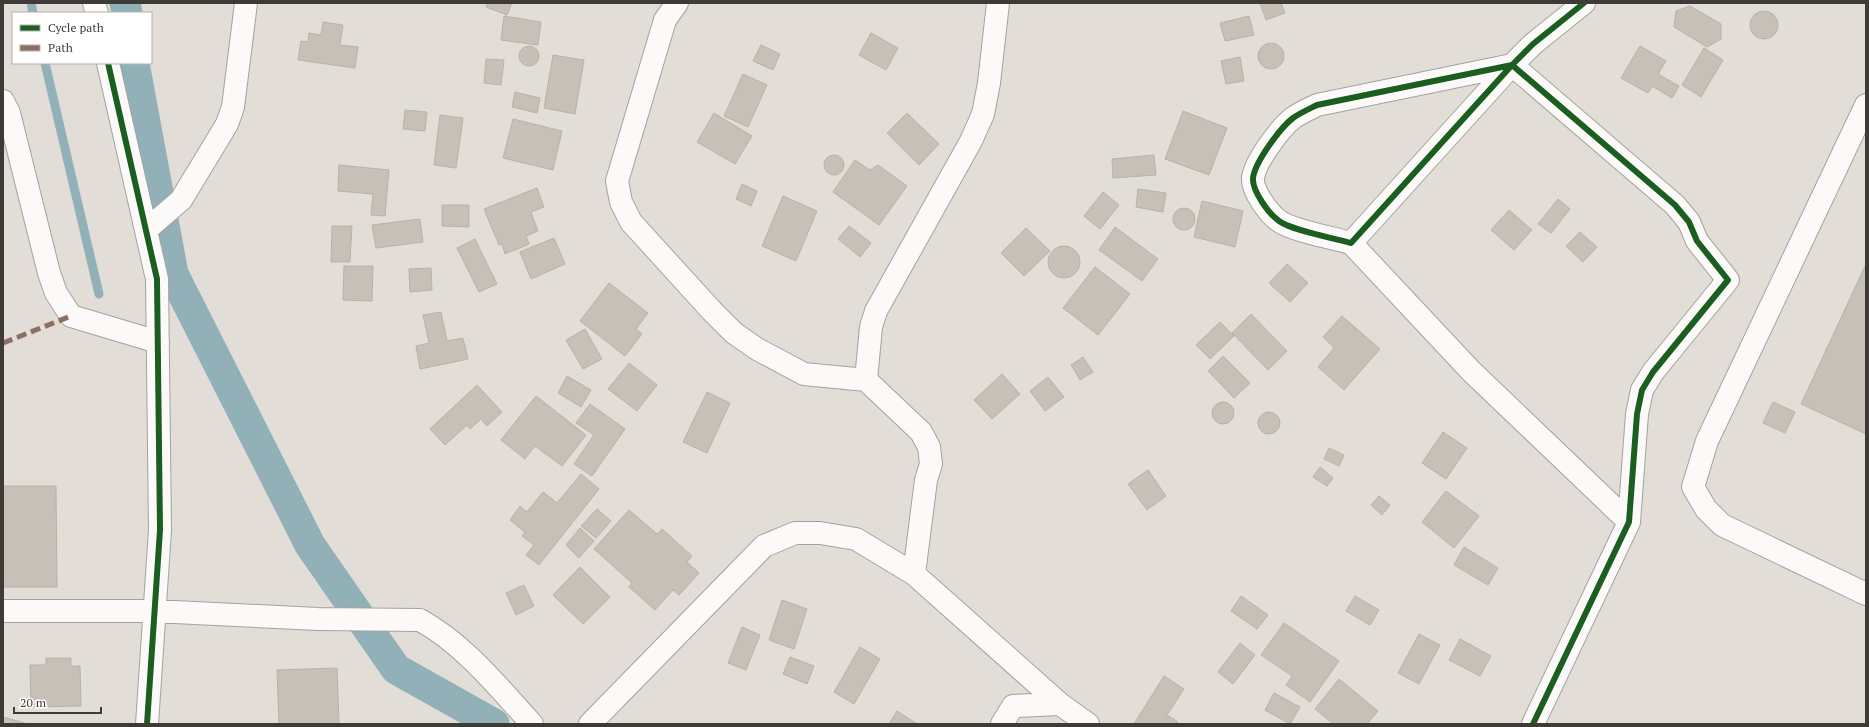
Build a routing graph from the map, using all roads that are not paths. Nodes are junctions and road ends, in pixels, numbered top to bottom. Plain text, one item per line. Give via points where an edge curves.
1 (246, 3) edge
2 (677, 3) edge
3 (998, 3) edge
4 (1584, 3) edge
5 (108, 64) edge
6 (1512, 65) junction
7 (3, 101) edge
8 (1866, 105) edge
9 (146, 230) junction
10 (1352, 243) junction
11 (158, 342) junction
12 (866, 380) junction
13 (1629, 522) junction
14 (914, 574) junction
15 (1866, 594) edge
16 (154, 611) junction
17 (3, 612) edge
18 (1060, 704) junction
19 (147, 724) edge
20 (532, 724) edge
21 (590, 724) edge
22 (1002, 724) edge
23 (1088, 724) edge
24 (1533, 724) edge

1 - 9 street via 233,107 226,124 181,200
2 - 12 street via 665,20 617,181 621,202 631,222 712,311 734,333 757,349 804,374
3 - 12 street via 990,83 983,114 971,141 876,311 871,327
4 - 6 street via 1533,44
5 - 9 street
6 - 10 street
6 - 10 street via 1317,105 1293,118 1279,130 1264,153 1253,179 1266,211 1280,222 1293,227
6 - 13 street via 1675,205 1689,222 1697,241 1728,280 1653,372 1642,390 1637,414
7 - 11 street via 9,113 56,293 71,316
8 - 15 street via 1707,441 1693,487 1706,509 1722,526
9 - 11 street via 157,279
10 - 13 street via 1471,371
11 - 16 street via 160,530
12 - 14 street via 921,432 929,447 931,464 926,480
13 - 24 street
14 - 18 street
14 - 21 street via 856,539 820,533 795,533 764,546
16 - 17 street
16 - 19 street
16 - 20 street via 318,619 420,620 471,658
18 - 22 street via 1013,706
18 - 23 street

